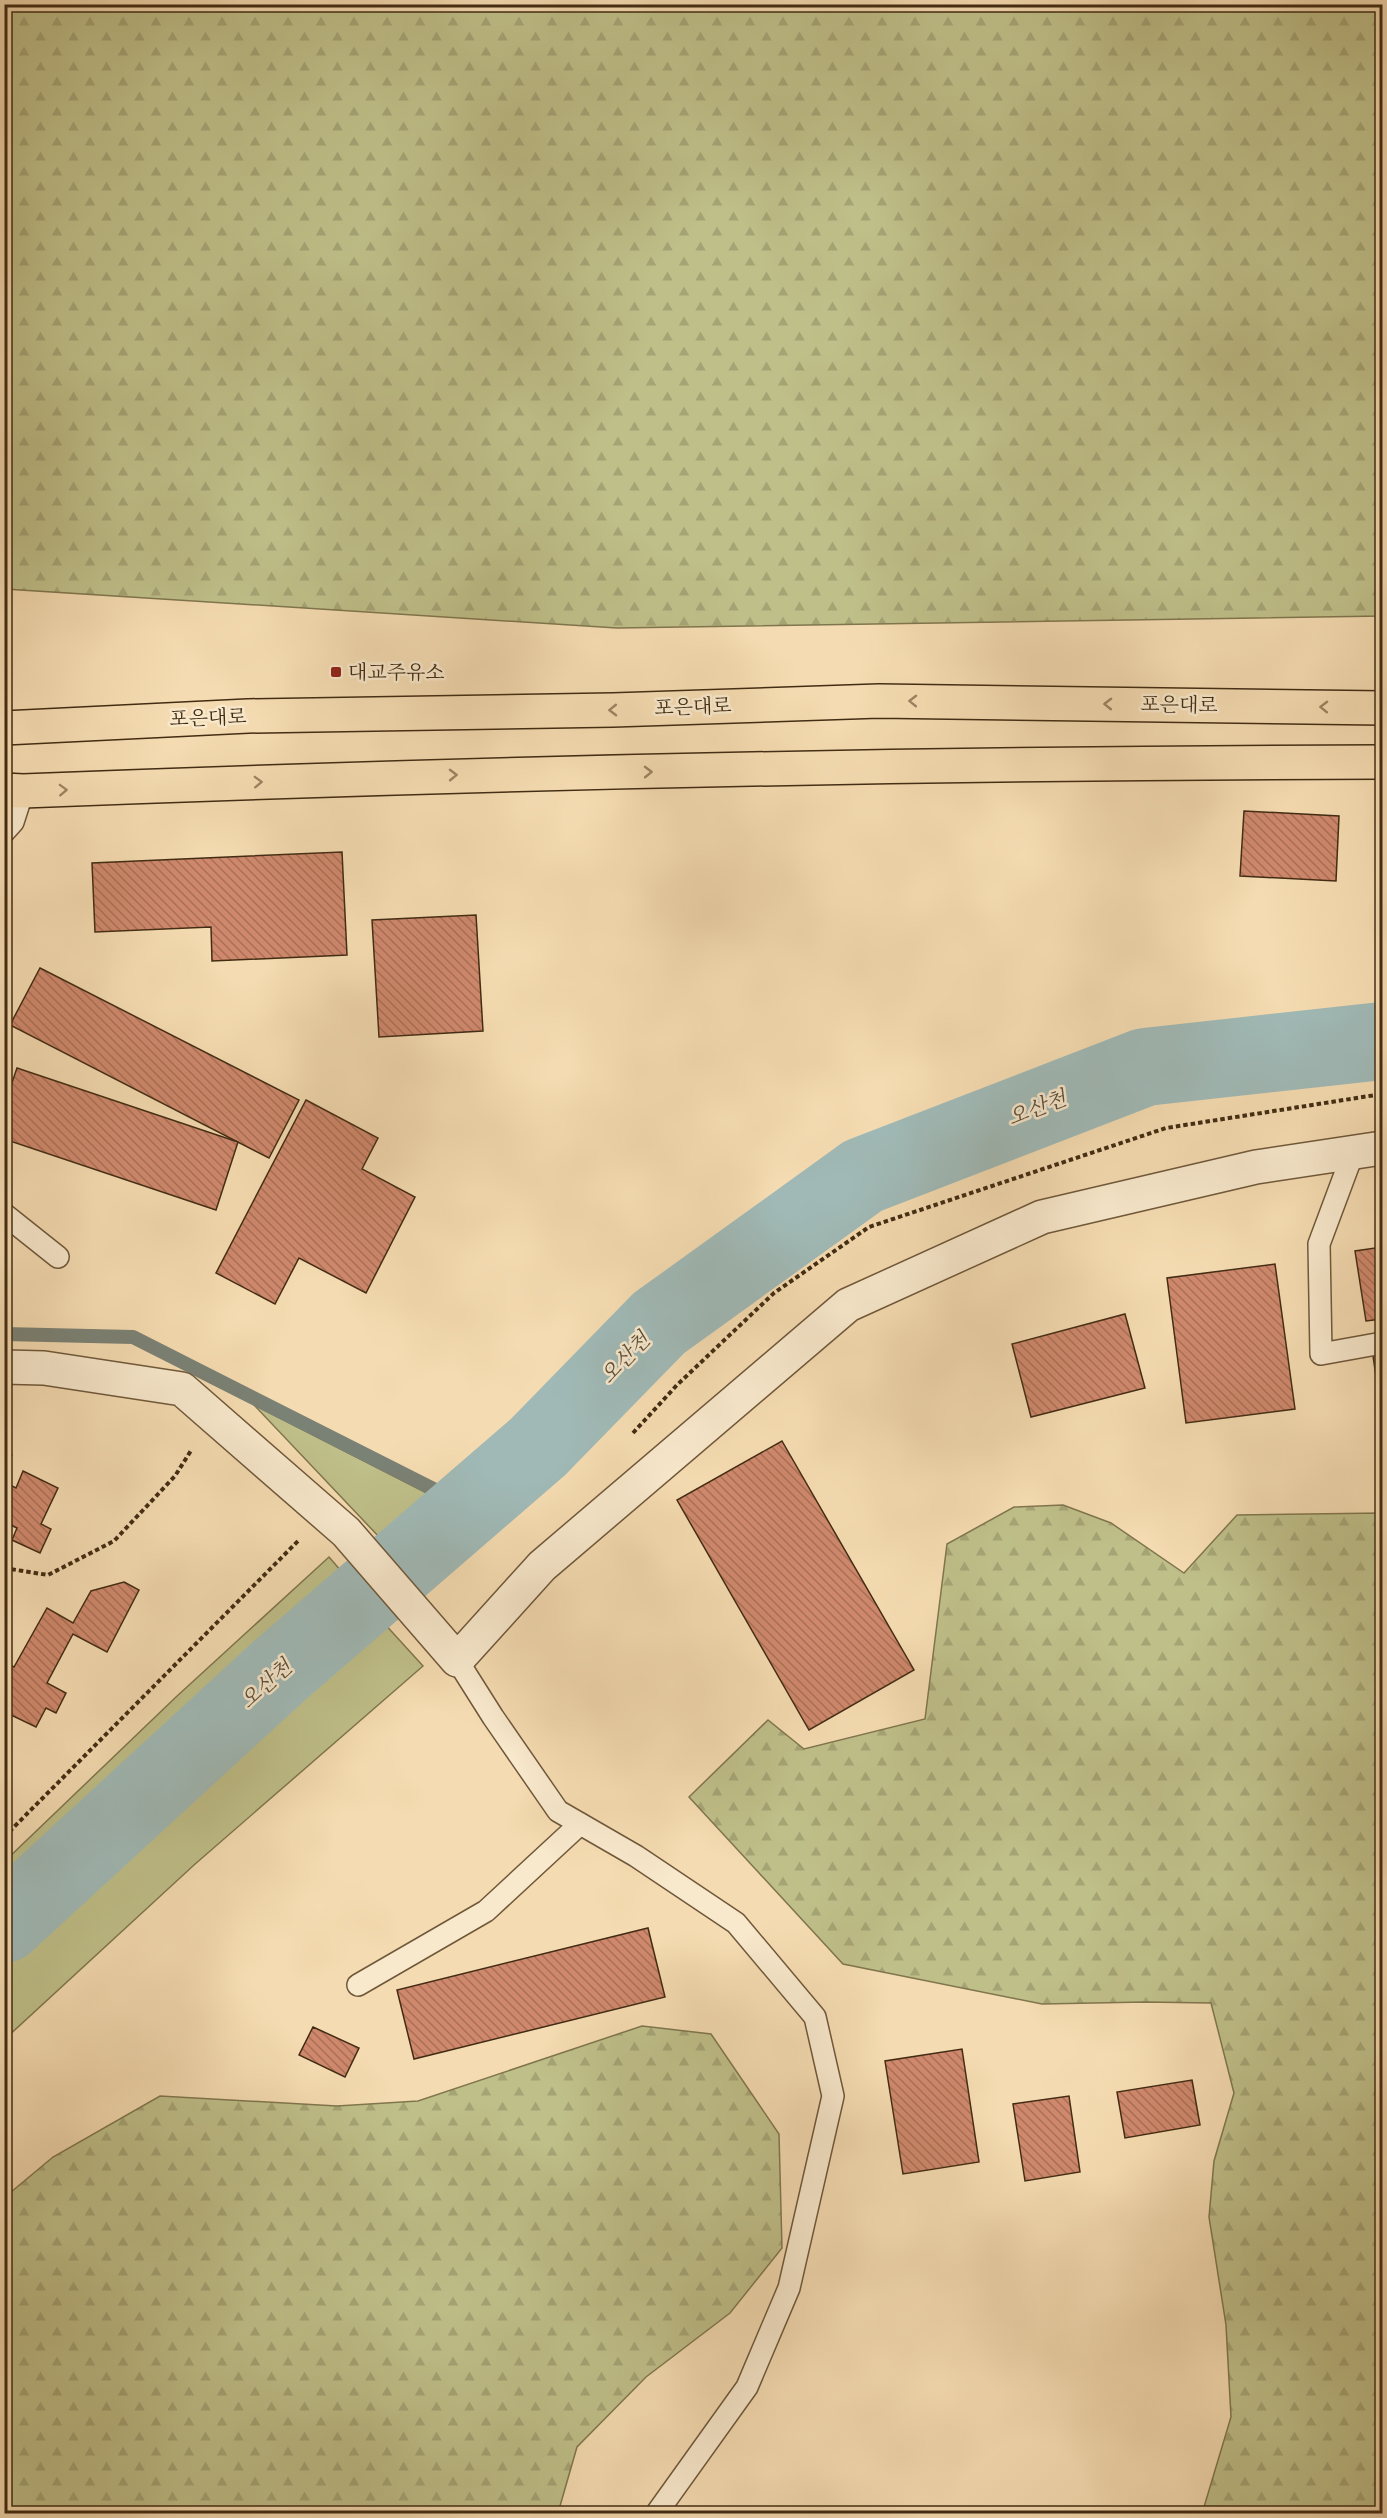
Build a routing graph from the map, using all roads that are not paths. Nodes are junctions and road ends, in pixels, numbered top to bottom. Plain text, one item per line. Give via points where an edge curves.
1 (1383, 708) edge
2 (4, 728) edge
3 (1383, 762) edge
4 (14, 791) edge
5 (4, 832) edge
6 (1368, 1150) edge
7 (4, 1214) edge
8 (58, 1257) dead end
9 (1383, 1343) edge
10 (4, 1367) edge
11 (456, 1659) junction
12 (580, 1824) junction
13 (358, 1985) dead end
14 (656, 2514) edge

1 -> 2 highway, 포은대로 via 879,701 248,716
4 -> 3 highway via 421,776
4 - 5 lane via 13,822
6 - 9 lane via 1318,1244 1321,1354
6 - 11 street via 1256,1167 1042,1217 848,1305 542,1566
7 - 8 lane
10 - 11 street via 44,1368 182,1389 336,1523
11 - 12 lane via 558,1811
12 - 13 lane via 486,1911
12 - 14 lane via 736,1923 815,2017 833,2096 789,2288 780,2310 747,2386

